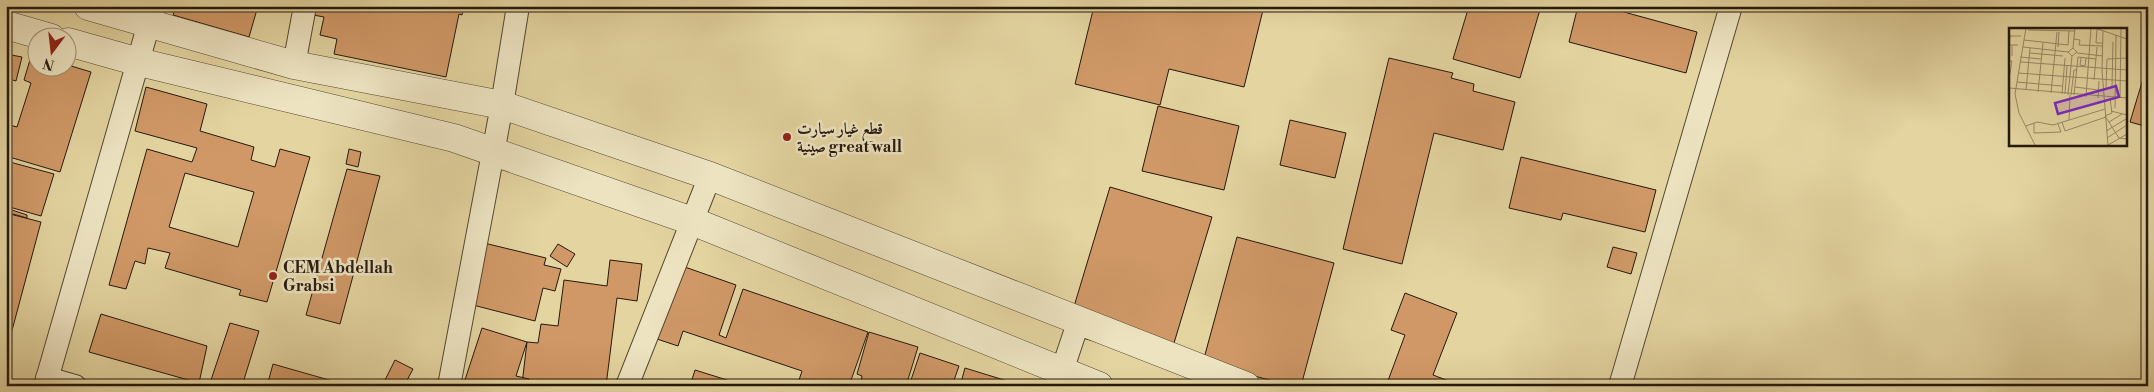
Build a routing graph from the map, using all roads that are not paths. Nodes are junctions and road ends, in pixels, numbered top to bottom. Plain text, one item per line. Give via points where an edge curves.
1 (88, 6) edge
2 (305, 6) edge
3 (518, 6) edge
4 (1731, 6) edge
5 (151, 15) edge
6 (6, 25) edge
7 (28, 31) edge
8 (78, 45) edge
9 (139, 62) junction
10 (294, 65) junction
11 (502, 105) junction
12 (493, 151) junction
13 (710, 176) junction
14 (692, 221) junction
15 (1079, 320) junction
16 (1059, 378) edge
17 (46, 382) edge
18 (75, 386) edge
19 (449, 386) edge
20 (627, 386) edge
21 (1100, 386) edge
22 (1246, 386) edge
23 (1620, 386) edge

1 - 5 street
2 - 10 street
3 - 11 street
4 - 23 street
5 - 9 street
5 - 10 street
6 - 7 street
8 - 9 street
9 - 12 street via 454,138
9 - 17 street
10 - 11 street
11 - 12 street
11 - 13 street
12 - 14 street
12 - 19 street
13 - 14 street
13 - 15 street
14 - 16 street
14 - 20 street
15 - 16 street
15 - 22 street
16 - 21 street
17 - 18 street

